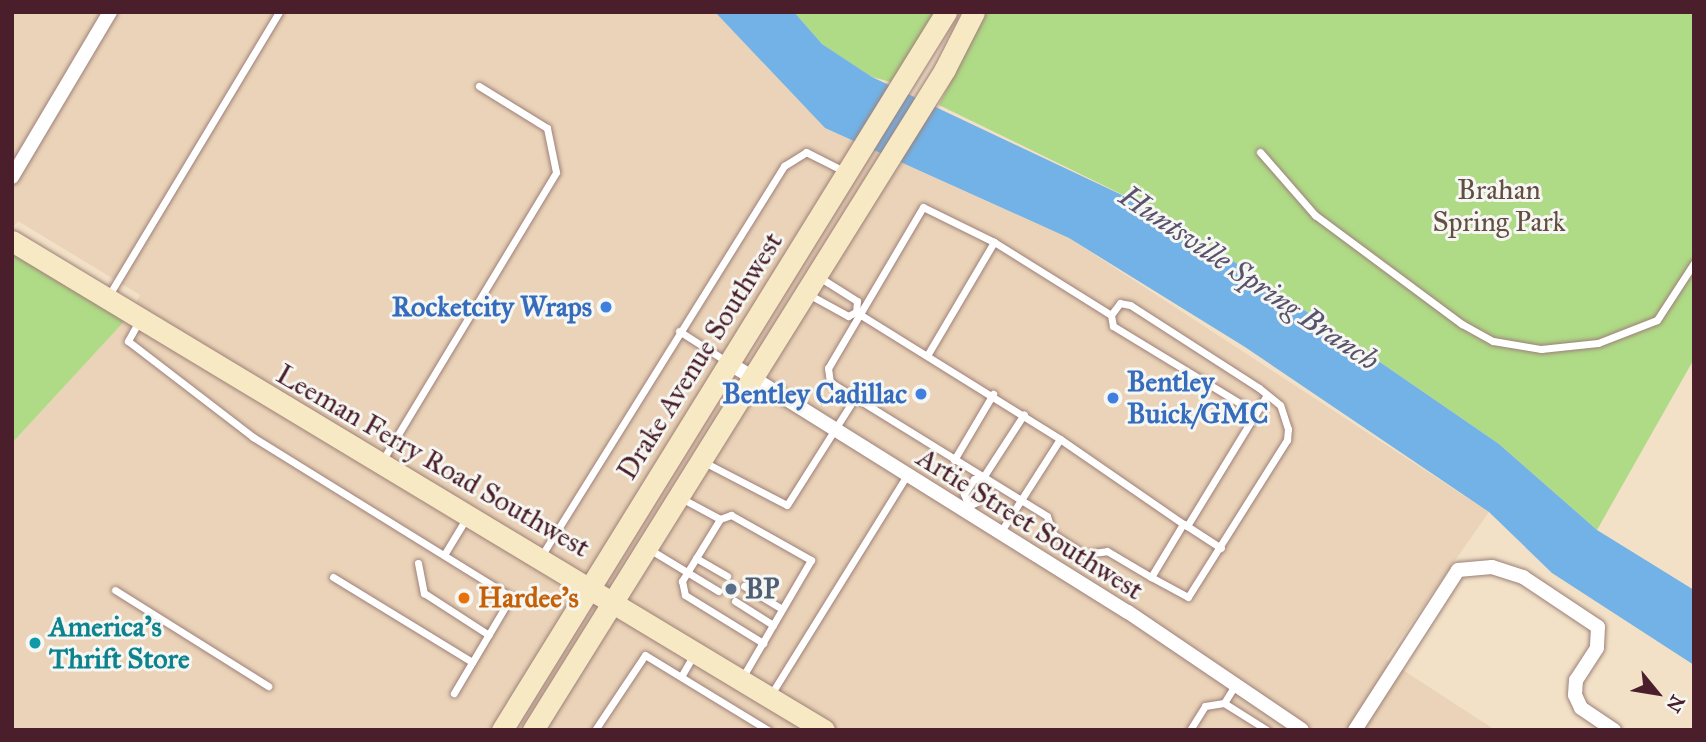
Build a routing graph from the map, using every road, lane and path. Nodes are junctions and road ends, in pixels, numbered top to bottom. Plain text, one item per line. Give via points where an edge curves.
1 (110, 12) edge
2 (279, 12) edge
3 (946, 12) edge
4 (974, 12) edge
5 (479, 86) dead end
6 (1259, 152) dead end
7 (848, 173) junction
8 (12, 177) edge
9 (12, 241) edge
10 (995, 242) junction
11 (1694, 263) edge
12 (810, 284) junction
13 (107, 299) junction
14 (859, 313) junction
15 (1111, 315) junction
16 (140, 319) junction
17 (679, 331) junction
18 (928, 354) junction
19 (729, 363) junction
20 (753, 376) junction
21 (993, 394) junction
22 (1267, 395) junction
23 (853, 399) junction
24 (1256, 413) junction
25 (1024, 414) junction
26 (834, 433) junction
27 (1059, 439) junction
28 (700, 460) junction
29 (954, 460) junction
30 (382, 462) junction
31 (906, 477) junction
32 (982, 478) junction
33 (677, 496) junction
34 (1021, 500) junction
35 (965, 507) junction
36 (468, 516) junction
37 (719, 519) junction
38 (1185, 525) junction
39 (1000, 533) junction
40 (645, 547) junction
41 (1221, 548) junction
42 (444, 555) junction
43 (696, 558) junction
44 (539, 559) junction
45 (418, 563) dead end
46 (687, 572) junction
47 (727, 576) dead end
48 (333, 577) dead end
49 (1151, 577) junction
50 (590, 585) junction
51 (744, 586) dead end
52 (115, 590) dead end
53 (718, 591) dead end
54 (612, 599) junction
55 (735, 601) dead end
56 (782, 609) junction
57 (773, 625) junction
58 (489, 635) junction
59 (762, 643) junction
60 (696, 650) junction
61 (472, 662) junction
62 (682, 675) junction
63 (742, 678) junction
64 (268, 686) dead end
65 (1234, 687) junction
66 (454, 692) dead end
67 (770, 696) junction
68 (1224, 703) junction
69 (507, 728) edge
70 (533, 730) edge
71 (595, 730) edge
72 (768, 730) edge
73 (824, 730) edge
74 (1189, 730) edge
75 (1267, 730) edge
76 (1302, 730) edge
77 (1356, 730) edge
78 (1614, 730) edge

1 - 8 street
2 - 13 lane
3 - 7 street, Drake Avenue Southwest
4 - 12 street, Drake Avenue Southwest via 930,93
5 - 30 lane via 547,128 556,172
6 - 11 lane via 1315,215 1462,324 1493,341 1541,349 1598,342 1657,320
7 - 17 lane via 806,152 784,166
7 - 19 street, Drake Avenue Southwest
9 - 13 street, Leeman Ferry Road Southwest
10 - 14 lane via 923,207
10 - 15 lane
10 - 18 lane
12 - 14 lane via 848,316
12 - 14 lane via 857,301
12 - 20 street, Drake Avenue Southwest
13 - 16 street, Leeman Ferry Road Southwest
14 - 18 lane
14 - 23 lane via 827,373
15 - 22 lane via 1120,303 1130,305
15 - 24 lane via 1113,326
16 - 30 street, Leeman Ferry Road Southwest
16 - 42 lane via 128,341 253,437
17 - 19 lane
17 - 44 lane
18 - 21 lane
19 - 20 street, Artie Street Southwest
19 - 50 street, Drake Avenue Southwest
20 - 26 street, Artie Street Southwest
20 - 28 street, Drake Avenue Southwest
21 - 25 lane
21 - 29 lane
22 - 24 lane
22 - 41 lane via 1285,417 1287,440
23 - 26 lane
23 - 29 lane
24 - 38 lane
25 - 27 lane
25 - 32 lane
26 - 28 lane via 787,505
26 - 31 street, Artie Street Southwest
27 - 34 lane
27 - 38 lane
28 - 33 street, Drake Avenue Southwest
29 - 32 lane
30 - 36 street, Leeman Ferry Road Southwest
31 - 35 street, Artie Street Southwest
31 - 67 lane
32 - 34 lane
32 - 35 lane via 974,479 964,494
32 - 35 lane via 987,486 977,502
33 - 37 lane
33 - 40 street, Drake Avenue Southwest
34 - 39 lane
34 - 49 lane via 1047,516 1053,534 1084,554 1107,551
35 - 39 street, Artie Street Southwest
36 - 42 lane
36 - 44 street, Leeman Ferry Road Southwest
37 - 43 lane
37 - 56 lane via 732,515 811,560
38 - 41 lane
38 - 49 lane
39 - 65 street, Artie Street Southwest
40 - 46 lane
40 - 54 street, Drake Avenue Southwest
41 - 49 lane via 1188,597
42 - 58 lane via 511,597
43 - 46 lane
43 - 47 lane
44 - 50 street, Leeman Ferry Road Southwest
45 - 58 lane via 424,593
46 - 53 lane
46 - 59 lane via 685,595
48 - 61 lane
50 - 54 street, Leeman Ferry Road Southwest
50 - 69 street, Drake Avenue Southwest
51 - 56 lane
52 - 64 lane
54 - 60 street, Leeman Ferry Road Southwest
54 - 70 street, Drake Avenue Southwest
55 - 57 lane
56 - 57 lane
57 - 59 lane
58 - 61 lane
59 - 63 lane
60 - 62 lane
60 - 63 street, Leeman Ferry Road Southwest
61 - 66 lane
62 - 71 lane via 645,654
62 - 72 lane
63 - 67 street, Leeman Ferry Road Southwest
65 - 68 lane
65 - 76 street, Artie Street Southwest
67 - 73 street, Leeman Ferry Road Southwest
68 - 74 lane via 1205,706
68 - 75 lane
77 - 78 street via 1458,570 1507,570 1598,627 1597,648 1576,680 1576,695 1581,708

